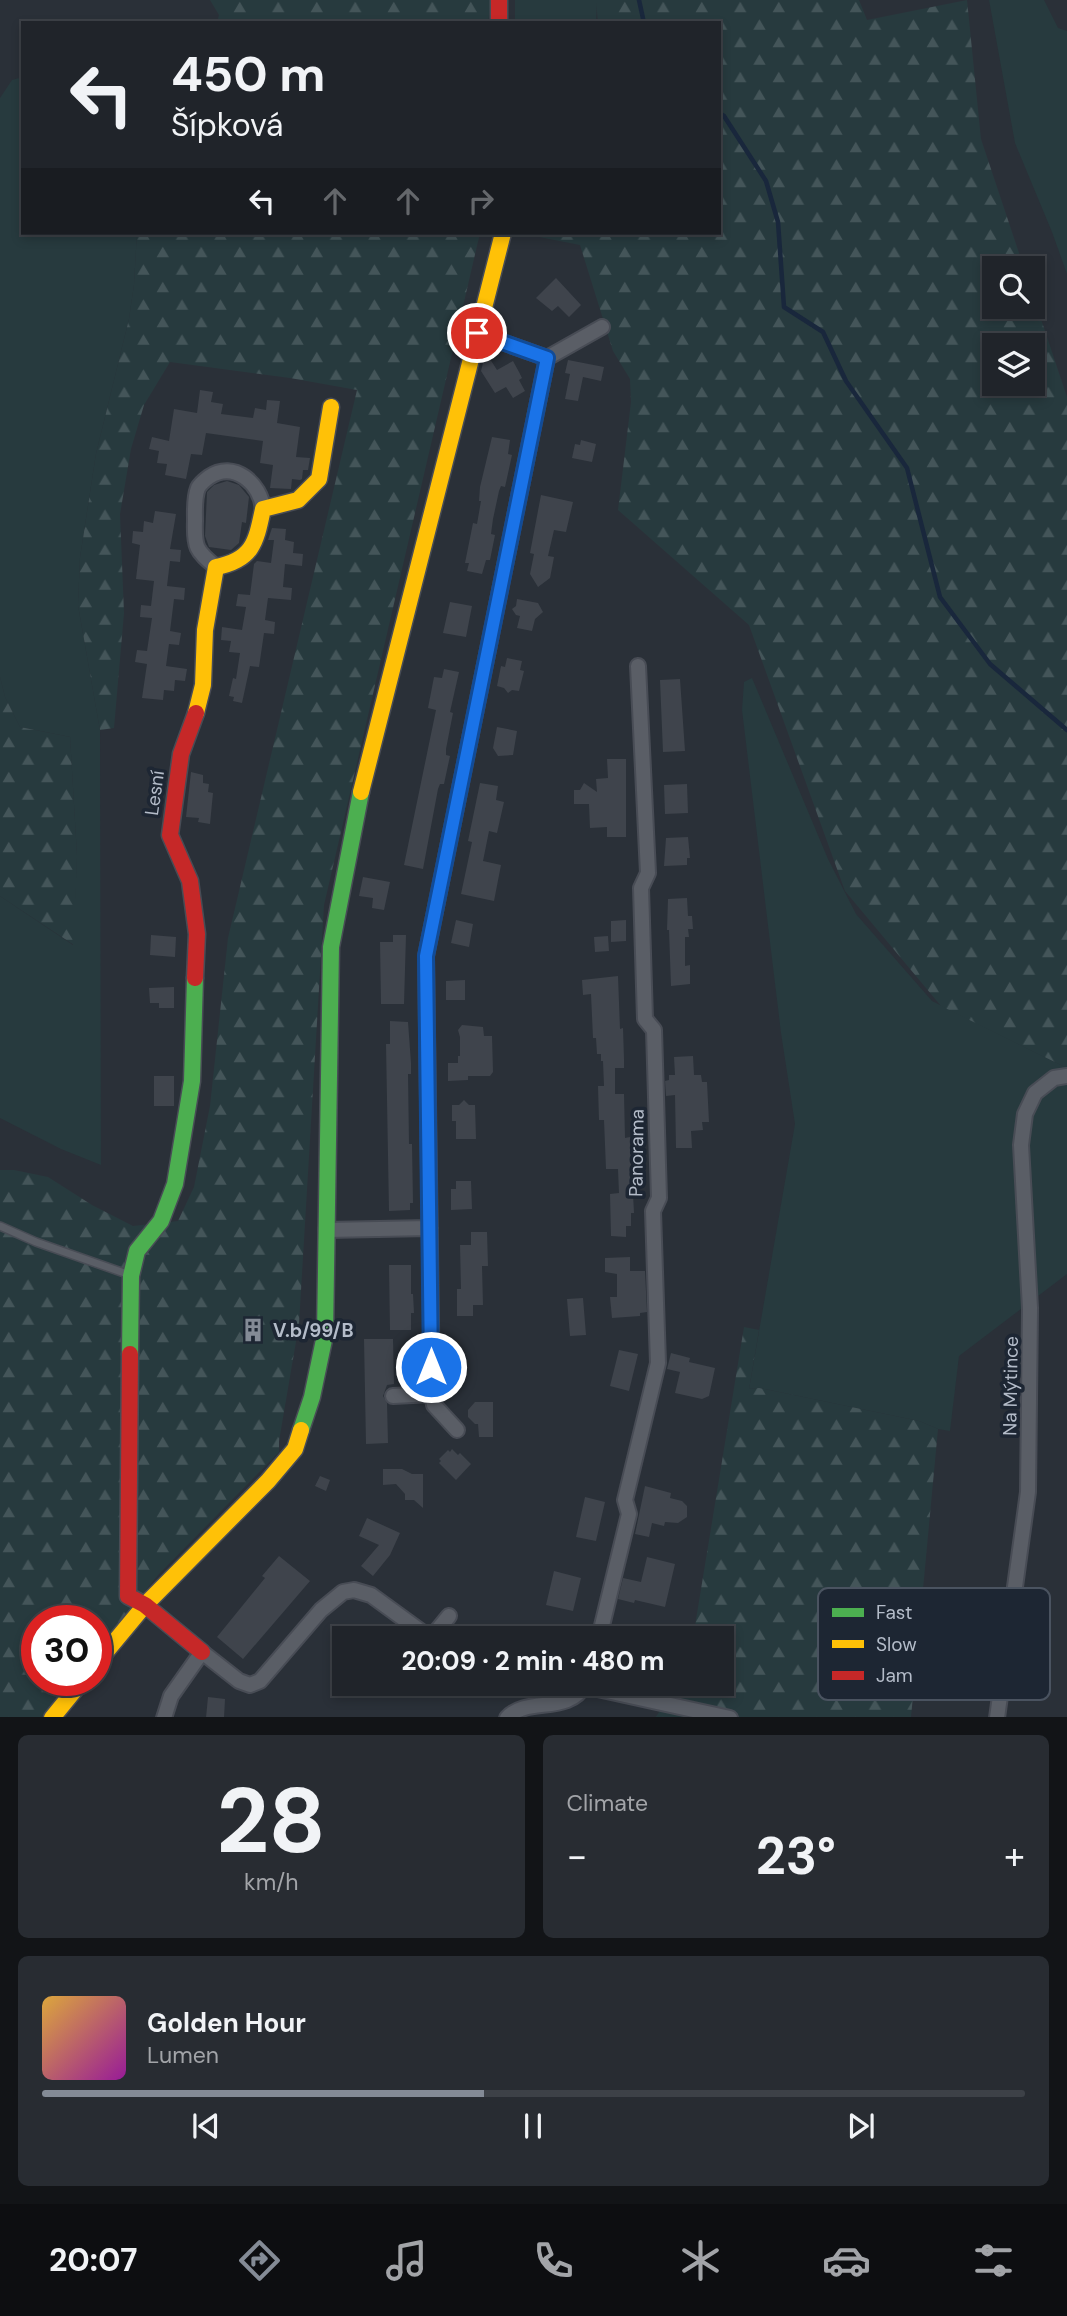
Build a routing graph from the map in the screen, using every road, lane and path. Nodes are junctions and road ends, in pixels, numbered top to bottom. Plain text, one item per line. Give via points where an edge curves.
1 (499, 0) edge
2 (499, 21) edge
3 (502, 235) edge
4 (602, 327) dead end
5 (477, 333) junction
6 (547, 358) junction
7 (331, 407) dead end
8 (263, 509) junction
9 (216, 567) junction
10 (638, 666) dead end
11 (1067, 1076) edge
12 (0, 1226) edge
13 (430, 1228) junction
14 (326, 1230) junction
15 (131, 1276) junction
16 (432, 1394) junction
17 (393, 1396) dead end
18 (457, 1430) dead end
19 (1015, 1588) edge
20 (145, 1605) junction
21 (449, 1615) dead end
22 (414, 1626) edge
23 (440, 1626) edge
24 (602, 1626) edge
25 (112, 1645) edge
26 (202, 1652) junction
27 (70, 1696) edge
28 (575, 1696) edge
29 (635, 1696) edge
30 (52, 1717) edge
31 (164, 1717) edge
32 (507, 1717) edge
33 (730, 1717) edge

1 - 2 street
3 - 5 street
4 - 6 street
5 - 6 street
5 - 14 street via 360,796 331,947
6 - 13 street via 426,956
7 - 8 street via 319,479 298,500
8 - 9 street via 253,547 245,557
8 - 9 street via 258,490 235,472 221,470 203,482 195,500 194,537 196,550
9 - 15 street, Lesní via 205,629 203,685 181,754 170,835 190,881 197,934 192,1081 175,1184 161,1221 137,1251
10 - 24 street, Panorama via 648,873 641,888 645,1019 654,1030 659,1198 653,1211 658,1363 625,1500 629,1514
11 - 19 street, Na Mýtince via 1054,1078 1035,1093 1024,1114 1021,1145 1030,1308 1028,1492
12 - 15 lane
13 - 14 street
13 - 16 street
14 - 20 street via 325,1335 313,1397 295,1449
15 - 20 street, Lesní via 128,1597
16 - 17 street
16 - 18 street via 434,1405
20 - 25 street
20 - 26 street
21 - 23 street
22 - 26 street via 371,1595 354,1590 334,1598 260,1681 250,1685 239,1681
26 - 31 street via 171,1696
27 - 30 street
28 - 32 street via 514,1711
29 - 33 street

